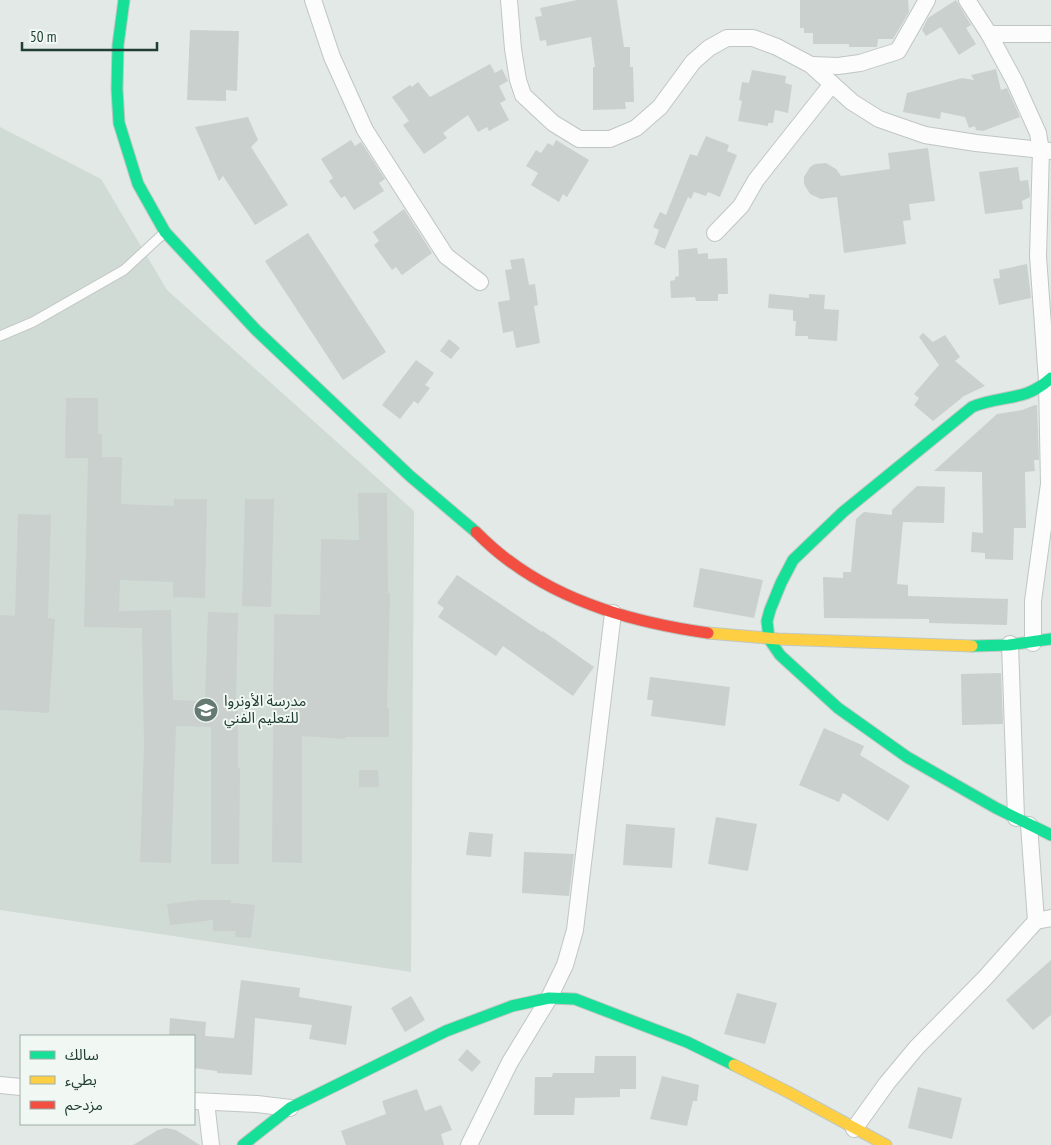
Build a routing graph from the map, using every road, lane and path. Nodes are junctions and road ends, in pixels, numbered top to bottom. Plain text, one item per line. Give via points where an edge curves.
1 (124, 0) edge
2 (313, 0) edge
3 (509, 0) edge
4 (927, 0) edge
5 (968, 0) edge
6 (989, 34) junction
7 (1051, 34) edge
8 (811, 65) junction
9 (832, 84) junction
10 (1046, 151) edge
11 (165, 232) junction
12 (715, 234) dead end
13 (480, 282) dead end
14 (0, 336) edge
15 (1049, 380) edge
16 (613, 613) junction
17 (768, 639) junction
18 (1051, 639) edge
19 (1033, 643) junction
20 (1010, 644) junction
21 (1023, 822) junction
22 (1051, 835) edge
23 (1043, 919) edge
24 (549, 998) junction
25 (0, 1085) edge
26 (20, 1087) edge
27 (200, 1102) edge
28 (290, 1108) junction
29 (854, 1129) junction
30 (211, 1145) edge
31 (243, 1145) edge
32 (469, 1145) edge
33 (886, 1145) edge

1 - 11 street via 118,54 119,123 138,184
2 - 13 street via 332,57 365,130 446,256
3 - 8 street via 513,49 523,95 553,123 579,139 610,139 636,128 660,107 694,62 727,38 753,38
4 - 8 street via 898,51 860,63
5 - 6 street
6 - 7 street
6 - 10 street
8 - 9 street
9 - 10 street via 879,119 924,135
9 - 12 street via 756,180 741,206
10 - 15 street via 1038,256
11 - 14 lane via 124,270 33,322
11 - 16 street via 256,330 417,482 508,560 571,596
15 - 17 street via 1040,388 1020,396 972,407 843,512 793,560 770,610
15 - 19 street via 1049,484 1033,601
16 - 17 street via 686,630
16 - 24 street via 575,930 565,965
17 - 20 street
17 - 21 street via 796,672 838,708 907,757
18 - 19 street
19 - 20 street
20 - 21 street
21 - 22 street
21 - 23 street
23 - 29 street via 917,1047
24 - 28 street via 504,1009 446,1031
24 - 29 street via 575,999 687,1042
24 - 32 street via 510,1062
25 - 26 street
27 - 28 street
27 - 30 street
28 - 31 street
29 - 33 street

